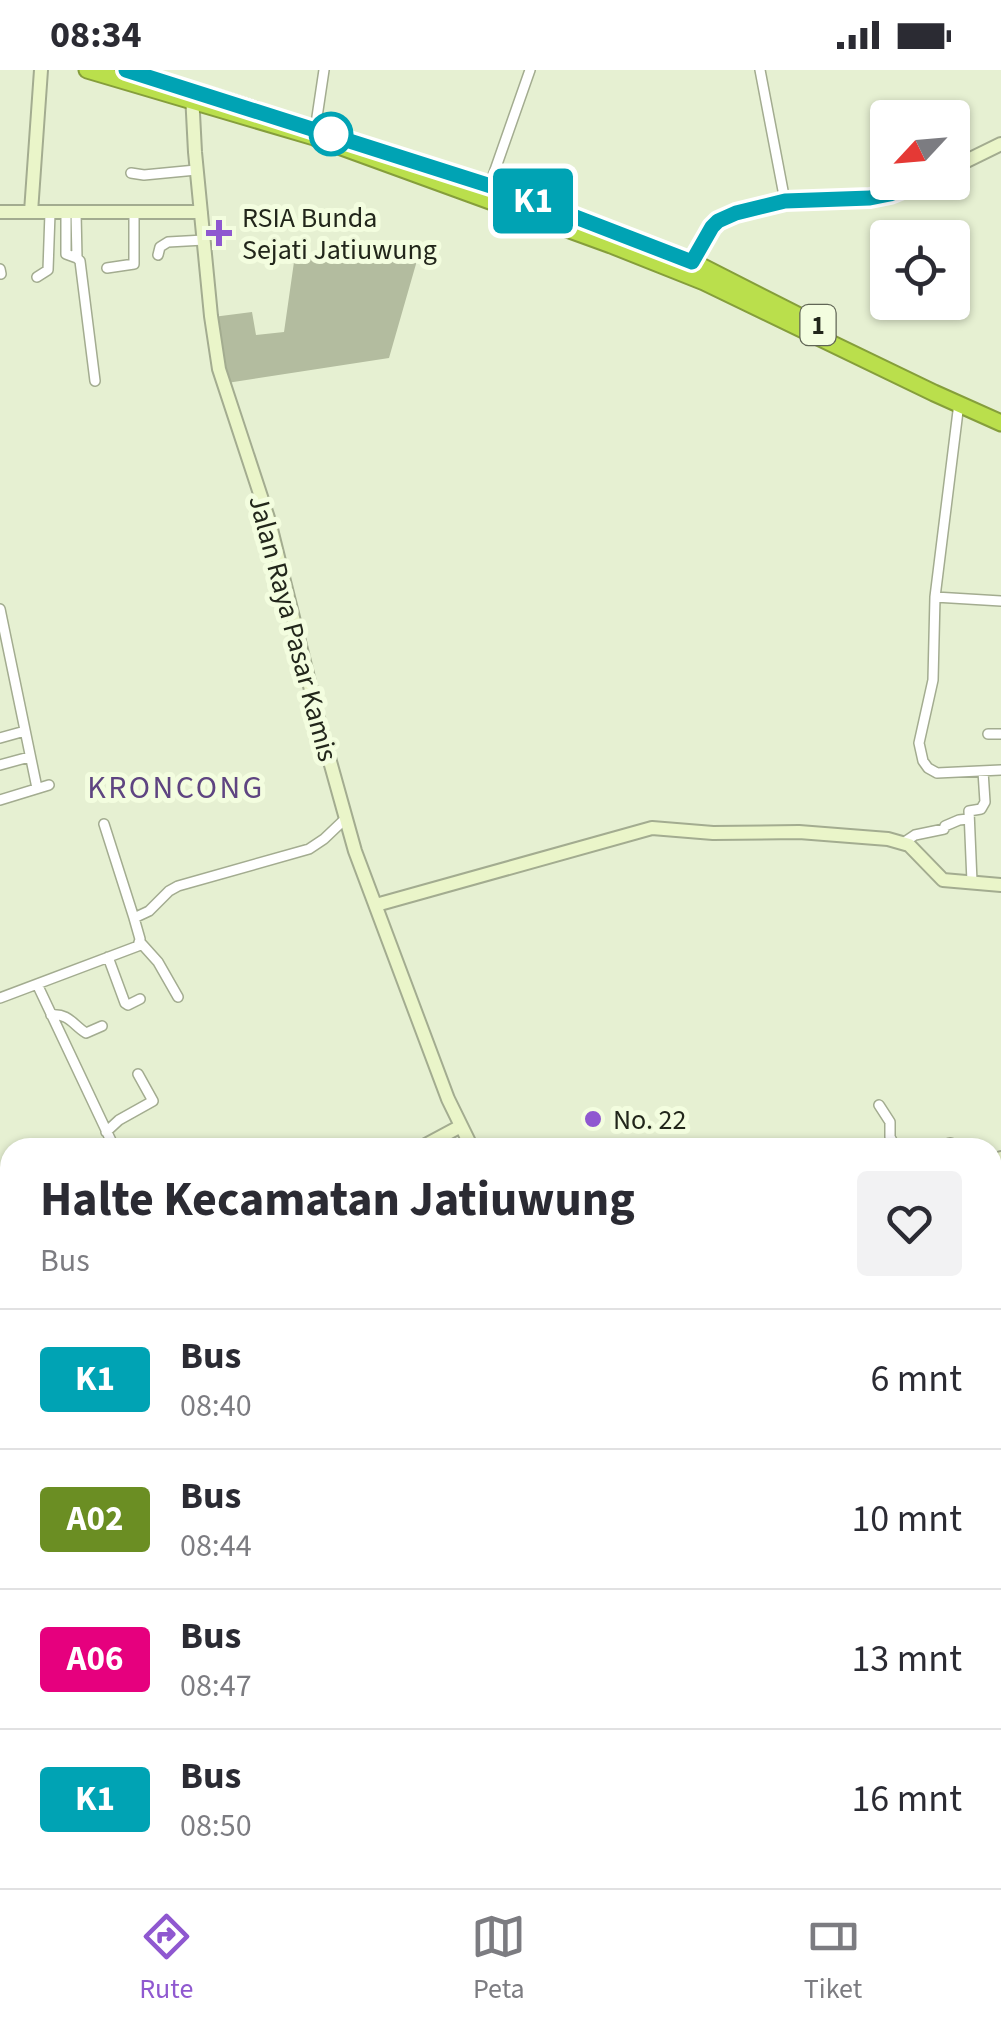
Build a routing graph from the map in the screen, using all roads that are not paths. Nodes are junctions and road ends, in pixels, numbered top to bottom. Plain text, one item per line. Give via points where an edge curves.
1 (42, 70) edge
2 (87, 70) edge
3 (126, 70) edge
4 (324, 70) edge
5 (530, 70) edge
6 (760, 70) edge
7 (192, 96) junction
8 (314, 133) junction
9 (1001, 144) edge
10 (970, 159) edge
11 (196, 170) junction
12 (131, 173) dead end
13 (487, 193) junction
14 (870, 198) edge
15 (785, 201) junction
16 (0, 212) edge
17 (31, 212) junction
18 (50, 212) junction
19 (201, 212) junction
20 (71, 213) junction
21 (134, 213) junction
22 (204, 240) junction
23 (158, 255) dead end
24 (107, 268) dead end
25 (690, 268) junction
26 (37, 277) dead end
27 (94, 381) dead end
28 (962, 399) junction
29 (1001, 414) edge
30 (1001, 423) edge
31 (936, 597) junction
32 (1001, 602) edge
33 (0, 612) edge
34 (4, 647) edge
35 (25, 731) junction
36 (988, 734) dead end
37 (1001, 734) edge
38 (0, 738) edge
39 (30, 756) junction
40 (0, 765) edge
41 (1001, 770) edge
42 (983, 771) junction
43 (49, 784) dead end
44 (36, 788) junction
45 (0, 800) edge
46 (345, 819) junction
47 (968, 819) junction
48 (104, 824) dead end
49 (904, 842) junction
50 (972, 882) junction
51 (1001, 885) edge
52 (376, 905) junction
53 (134, 918) junction
54 (140, 942) junction
55 (108, 957) junction
56 (36, 984) junction
57 (178, 997) dead end
58 (0, 998) edge
59 (140, 1000) dead end
60 (51, 1015) junction
61 (102, 1026) dead end
62 (138, 1074) dead end
63 (879, 1105) dead end
64 (461, 1126) junction
65 (106, 1132) junction
66 (109, 1138) edge
67 (439, 1138) edge
68 (467, 1138) edge
69 (891, 1138) edge

1 - 17 main road
2 - 7 highway, 1
3 - 7 highway, 1
4 - 8 street
5 - 13 street
6 - 15 street
7 - 8 highway, 1
7 - 11 main road, Jalan Raya Pasar Kamis
8 - 13 highway, 1
9 - 10 main road
11 - 12 street
11 - 19 main road, Jalan Raya Pasar Kamis
13 - 25 highway, 1
14 - 15 main road
15 - 25 main road via 718,221
16 - 17 main road
17 - 18 main road
18 - 20 main road
18 - 26 street via 48,270
19 - 21 main road
19 - 22 main road, Jalan Raya Pasar Kamis
20 - 21 main road
20 - 27 street via 66,254 80,261
21 - 24 street via 134,264
22 - 23 street via 164,243
22 - 46 main road, Jalan Raya Pasar Kamis via 218,369 270,521
25 - 28 highway, 1
28 - 29 highway, 1
28 - 30 highway, 1
28 - 31 street
31 - 32 street
31 - 42 street via 933,680 920,754 937,773
33 - 34 street
34 - 35 street
35 - 38 street
35 - 39 street
36 - 37 street
39 - 40 street
39 - 44 street
41 - 42 street
42 - 47 street via 985,802
43 - 44 street
44 - 45 street
46 - 52 main road, Jalan Raya Pasar Kamis
46 - 53 street via 308,849 178,886
47 - 49 street
47 - 50 street
48 - 53 street
49 - 50 main road via 943,880
49 - 52 main road via 652,828
50 - 51 main road
52 - 64 main road, Jalan Raya Pasar Kamis
53 - 54 street
54 - 55 street
54 - 57 street
55 - 56 street
55 - 59 street via 125,1003
56 - 58 street
56 - 60 street
60 - 61 street via 68,1017 86,1033
60 - 65 street
62 - 65 street via 153,1101
63 - 69 street
64 - 67 main road
64 - 68 main road, Jalan Raya Pasar Kamis
65 - 66 street

